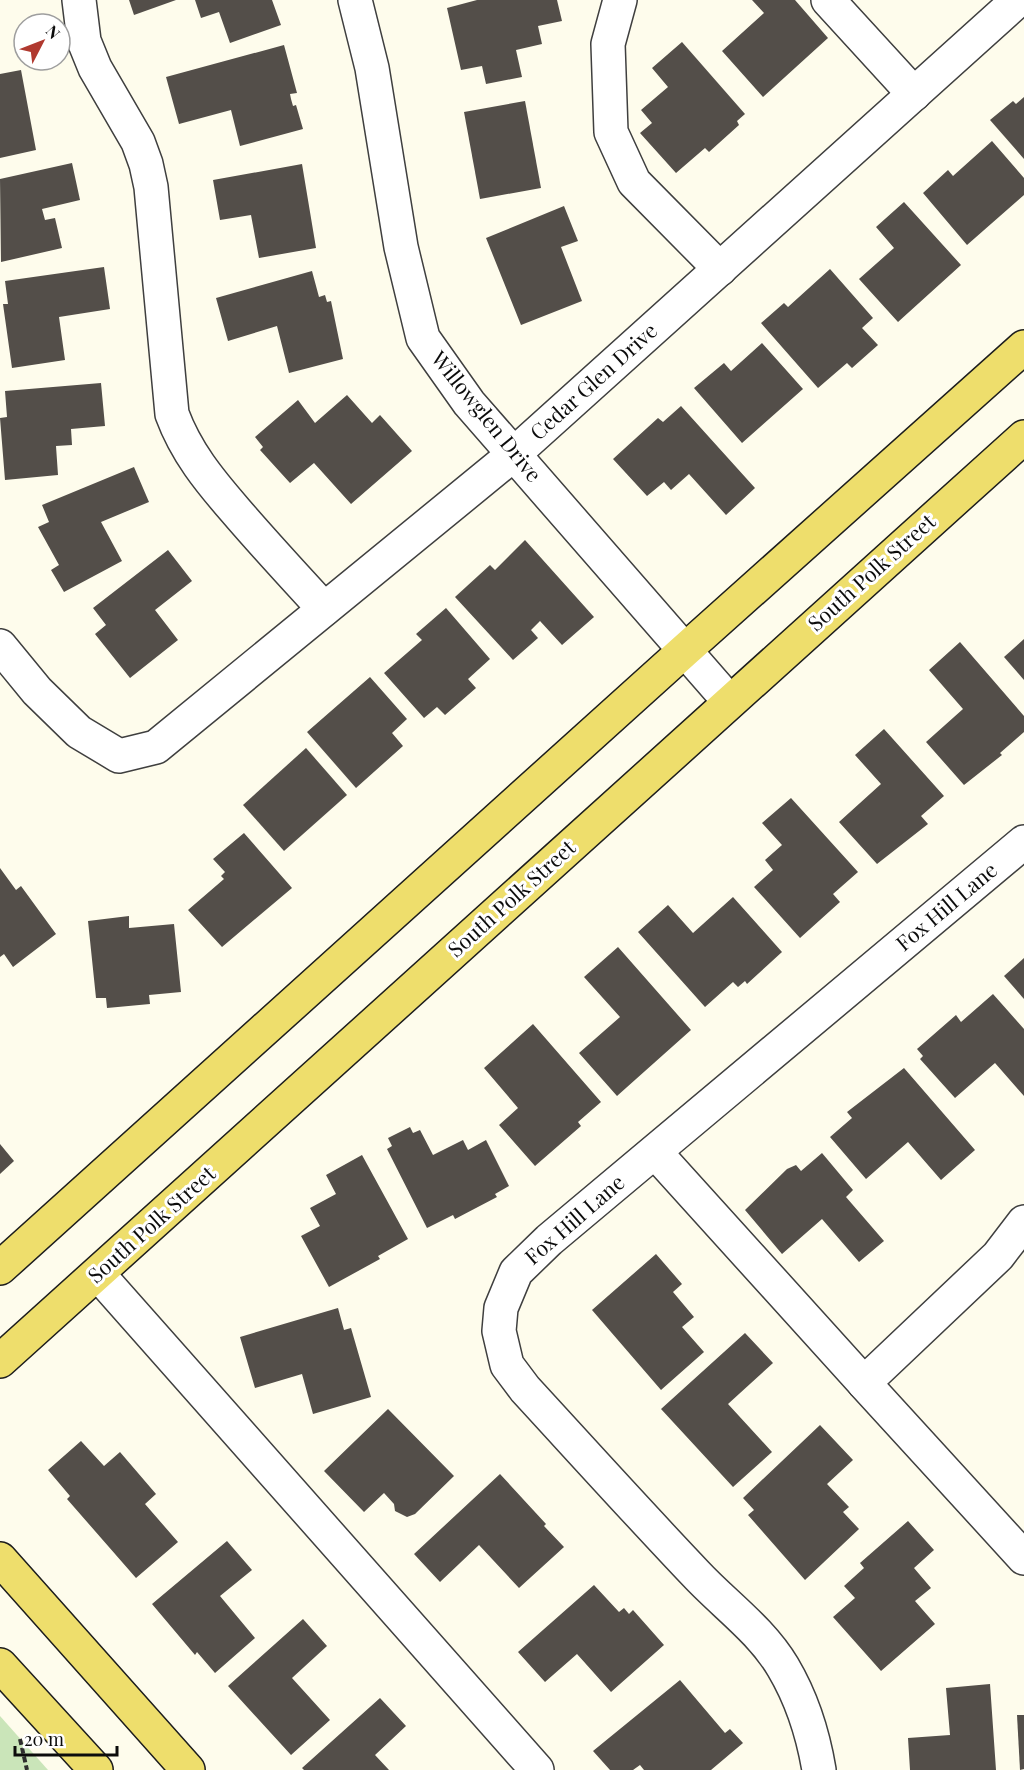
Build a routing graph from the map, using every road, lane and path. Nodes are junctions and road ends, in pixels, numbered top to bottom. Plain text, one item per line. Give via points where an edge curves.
1 (79, 0) edge
2 (355, 0) edge
3 (620, 0) edge
4 (828, 0) edge
5 (1018, 0) edge
6 (914, 94) junction
7 (720, 269) junction
8 (1024, 346) edge
9 (1024, 437) edge
10 (514, 454) junction
11 (324, 609) junction
12 (0, 646) edge
13 (684, 651) junction
14 (729, 701) junction
15 (1024, 842) edge
16 (655, 1152) junction
17 (1024, 1222) edge
18 (0, 1268) edge
19 (98, 1274) junction
20 (0, 1361) edge
21 (864, 1383) junction
22 (1024, 1558) edge
23 (0, 1559) edge
24 (0, 1665) edge
25 (18, 1732) dead end
26 (27, 1770) edge
27 (96, 1770) edge
28 (188, 1770) edge
29 (537, 1770) edge
30 (819, 1770) edge

1 - 11 street via 84,41 95,68 138,142 146,164 172,414 177,428 200,469
2 - 10 street, Willowglen Drive via 372,68 401,247 423,338 469,403
3 - 7 street via 608,44 611,132 634,182
4 - 6 street
5 - 6 street, Cedar Glen Drive
6 - 7 street, Cedar Glen Drive
7 - 10 street, Cedar Glen Drive
8 - 13 main road
9 - 14 main road, South Polk Street
10 - 11 street, Cedar Glen Drive
10 - 13 street, Willowglen Drive
11 - 12 street, Cedar Glen Drive via 156,747 119,756 79,732 37,691
13 - 14 street, Willowglen Drive
13 - 18 main road
14 - 19 main road, South Polk Street
15 - 16 street, Fox Hill Lane
16 - 21 street
16 - 30 street, Fox Hill Lane via 516,1272 501,1308 499,1331 507,1365 697,1576 758,1635 783,1667 808,1720
17 - 21 street via 998,1256
19 - 20 main road, South Polk Street
19 - 29 street
21 - 22 street
23 - 28 main road
24 - 27 main road
25 - 26 path

